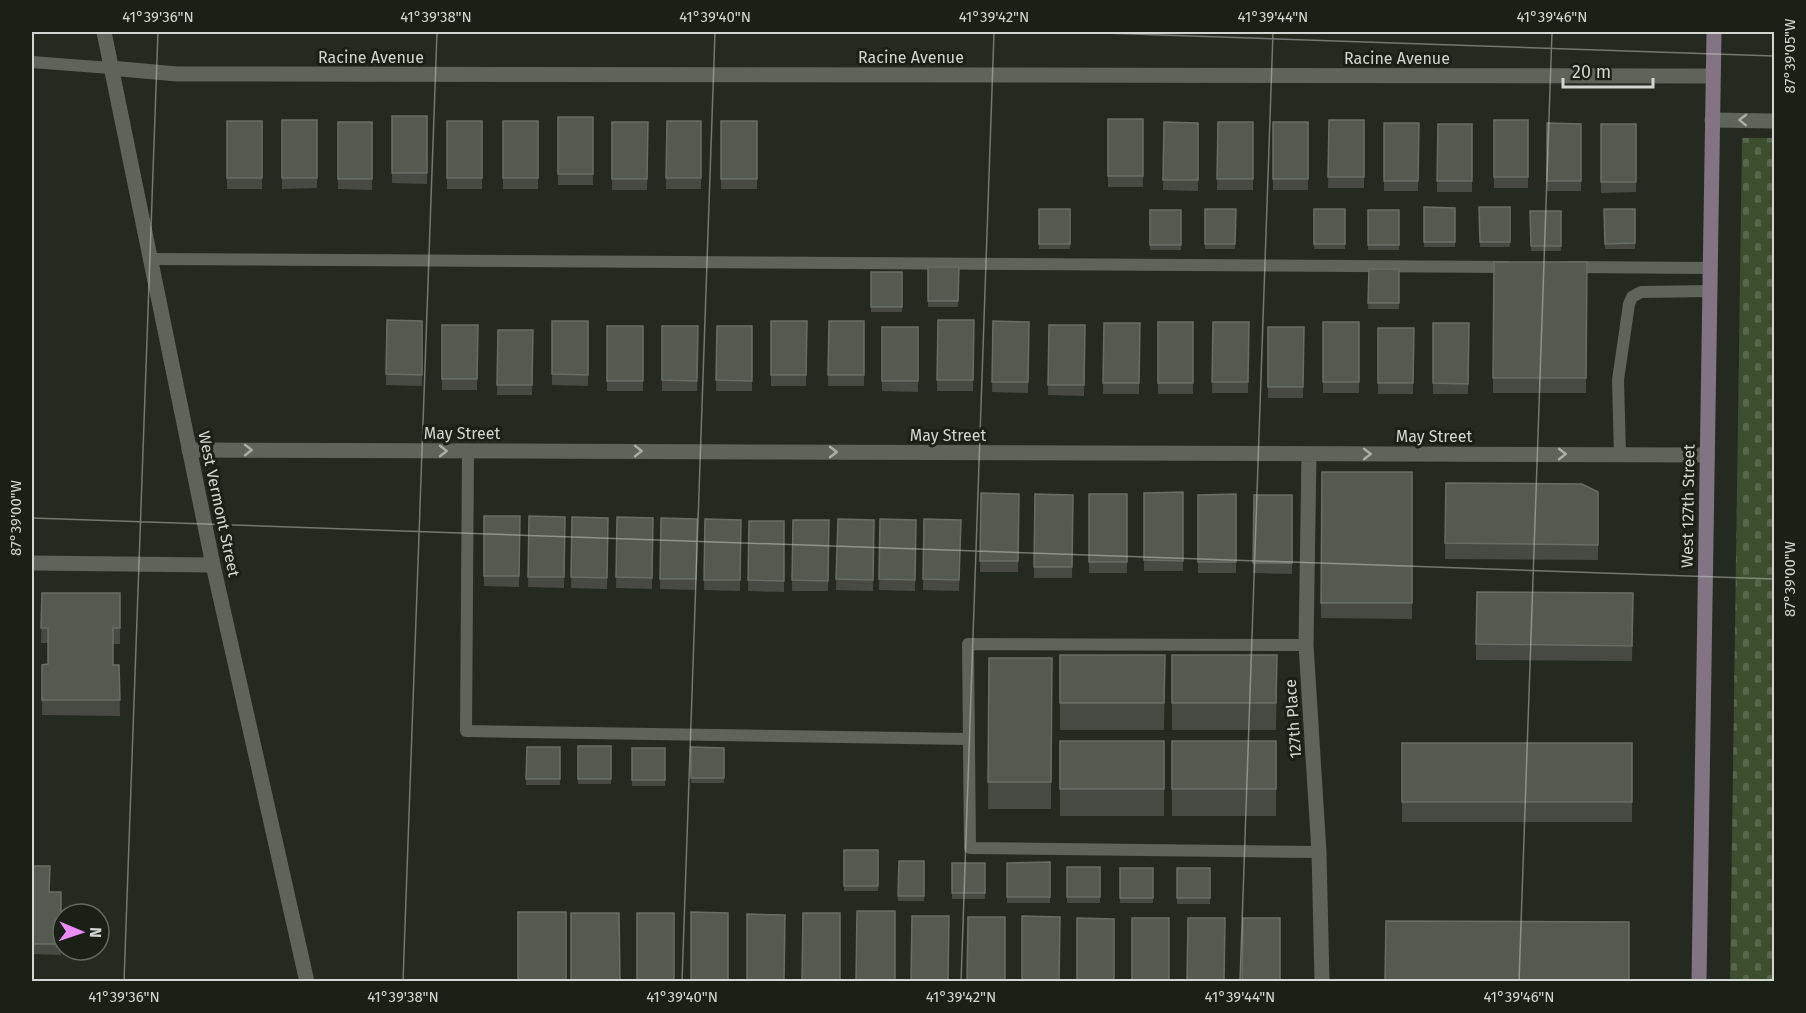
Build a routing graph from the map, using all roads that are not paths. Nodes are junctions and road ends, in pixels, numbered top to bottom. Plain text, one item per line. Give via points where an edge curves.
1 (104, 32) edge
2 (1714, 32) edge
3 (32, 62) edge
4 (110, 68) junction
5 (1713, 76) junction
6 (1712, 120) junction
7 (1774, 121) edge
8 (150, 259) junction
9 (1527, 267) edge
10 (1563, 267) edge
11 (1710, 268) junction
12 (1710, 291) junction
13 (189, 450) junction
14 (468, 451) junction
15 (1309, 454) junction
16 (1620, 454) junction
17 (1707, 455) junction
18 (32, 563) edge
19 (213, 565) junction
20 (1306, 645) junction
21 (968, 739) junction
22 (1319, 852) junction
23 (307, 981) edge
24 (1322, 981) edge
25 (1699, 981) edge

1 - 4 street, West Vermont Street
2 - 5 main road, West 127th Street
3 - 4 lane
4 - 5 street, Racine Avenue via 177,74
4 - 8 street, West Vermont Street
5 - 6 main road, West 127th Street
7 -> 6 street
6 - 11 main road, West 127th Street
8 - 9 lane
8 - 13 street, West Vermont Street
10 - 11 lane
11 - 12 main road, West 127th Street
12 - 16 lane via 1641,292 1632,297 1618,380
12 - 17 main road, West 127th Street
13 -> 14 street, May Street
13 - 19 street, West Vermont Street
14 -> 15 street, May Street
14 - 21 lane via 466,731
15 -> 16 street, May Street
15 - 20 street, 127th Place
16 - 17 street, May Street
17 - 25 main road, West 127th Street
18 - 19 street
19 - 23 street, West Vermont Street
20 - 21 lane via 968,644
20 - 22 street, 127th Place
21 - 22 lane via 970,848
22 - 24 street, 127th Place

